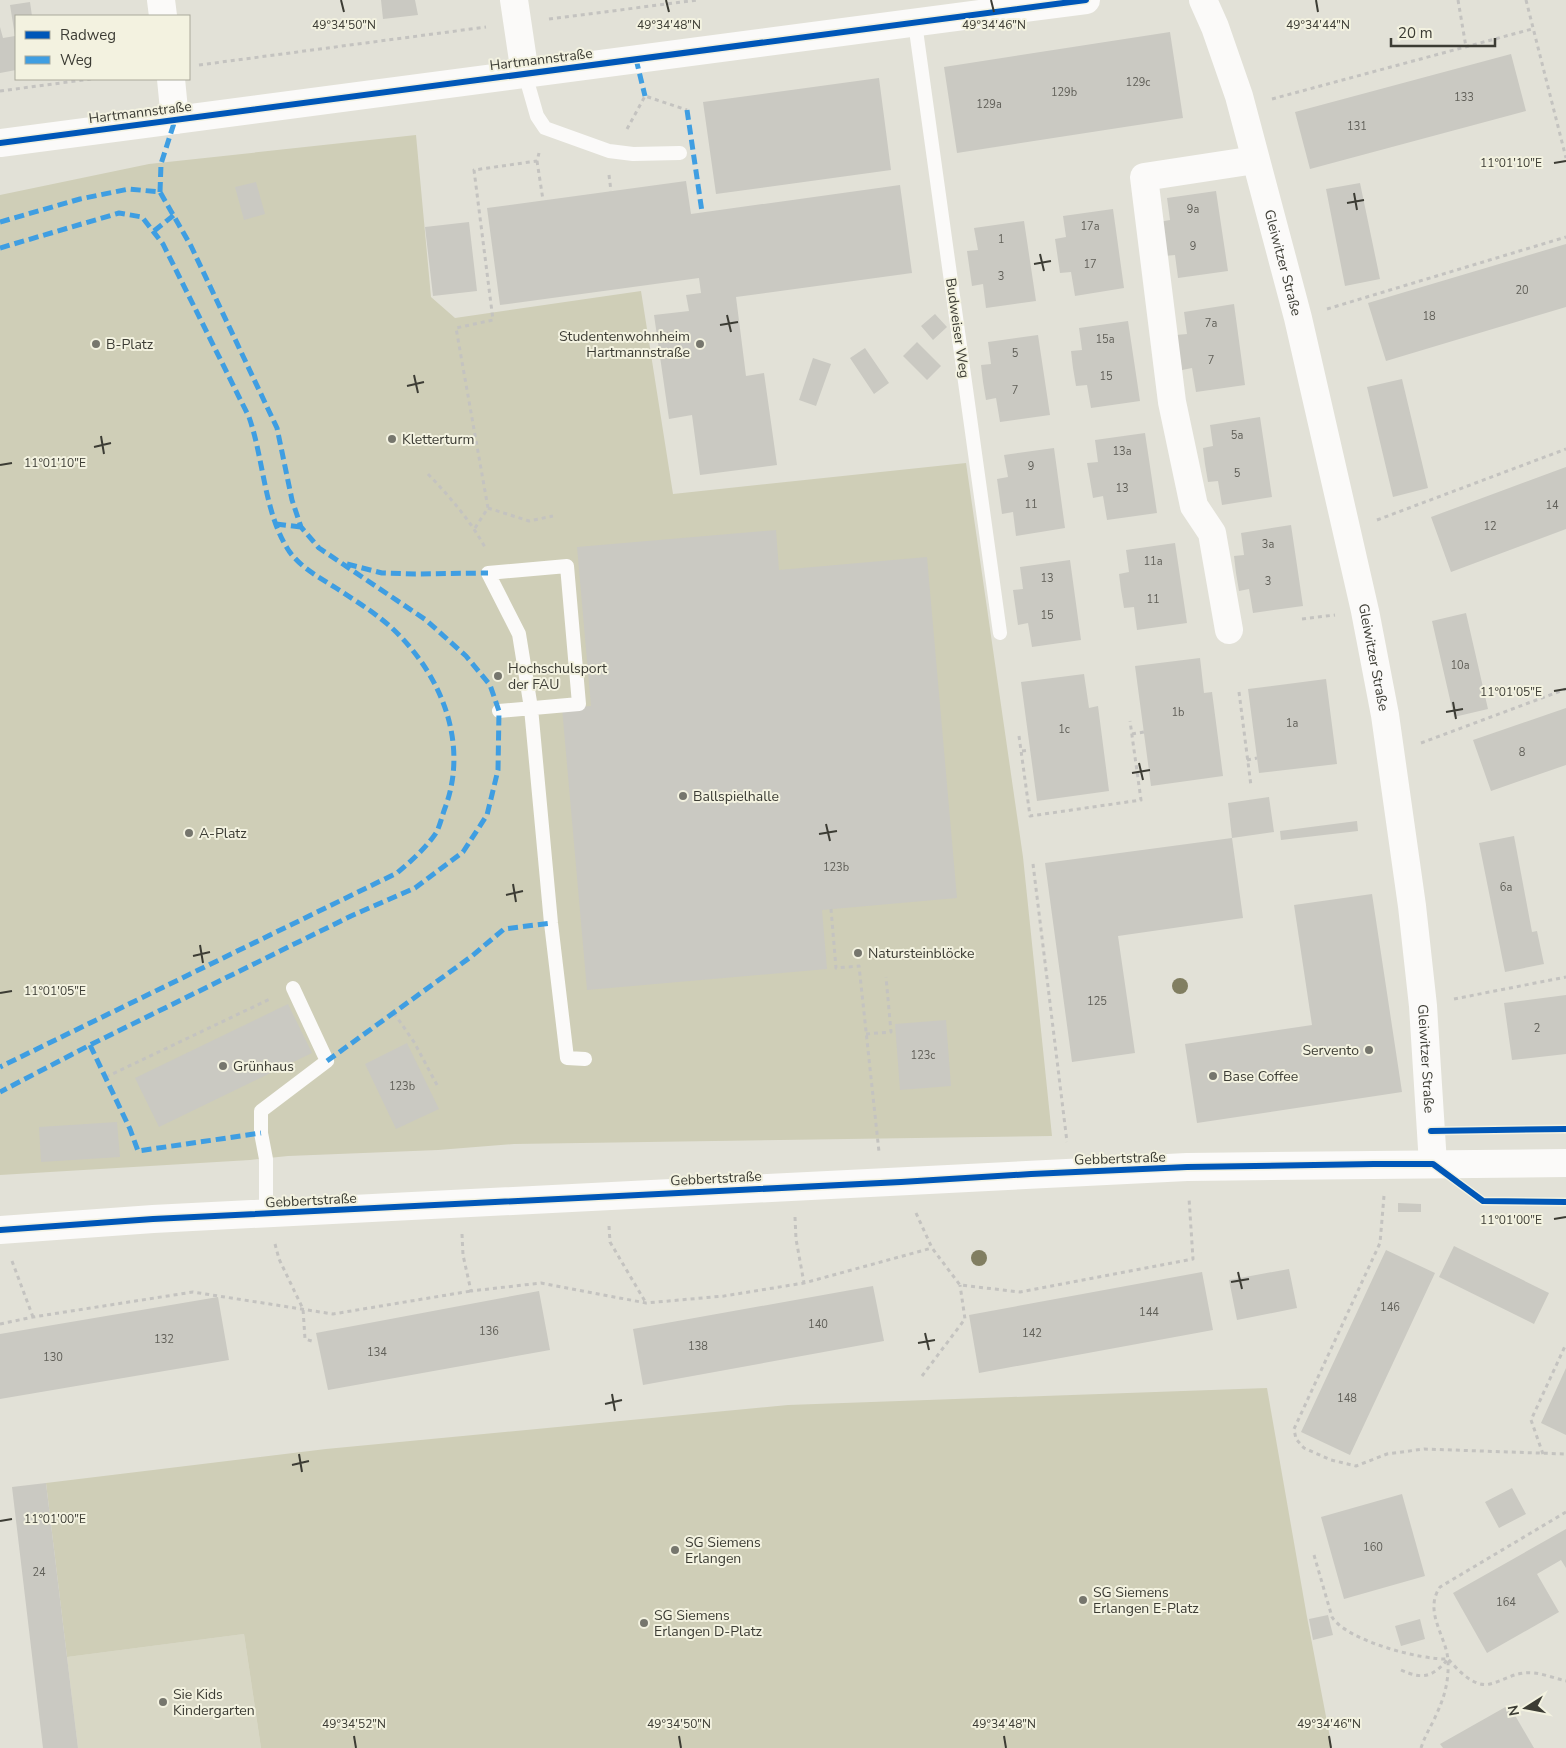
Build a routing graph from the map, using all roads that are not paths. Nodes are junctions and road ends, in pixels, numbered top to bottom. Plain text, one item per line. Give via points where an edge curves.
1 (161, 0) edge
2 (1086, 0) edge
3 (1203, 0) edge
4 (1004, 5) edge
5 (515, 12) edge
6 (163, 15) edge
7 (915, 22) junction
8 (525, 74) junction
9 (170, 80) edge
10 (175, 120) junction
11 (0, 143) edge
12 (680, 153) dead end
13 (1255, 160) junction
14 (1228, 630) dead end
15 (1000, 633) dead end
16 (531, 708) junction
17 (498, 711) dead end
18 (293, 988) road end
19 (585, 1059) dead end
20 (1566, 1163) edge
21 (1433, 1164) junction
22 (266, 1215) junction
23 (0, 1230) edge

1 - 6 street
2 - 4 street, Hartmannstraße
3 - 13 street, Gleiwitzer Straße via 1239,96
4 - 7 street, Hartmannstraße
5 - 8 street
7 - 8 street, Hartmannstraße
7 - 15 lane, Budweiser Weg
8 - 10 street, Hartmannstraße
8 - 12 lane via 537,116 545,128 610,151
9 - 10 street
10 - 11 street, Hartmannstraße
13 - 14 street via 1144,177 1172,402 1194,506 1212,532
13 - 21 street, Gleiwitzer Straße via 1298,318 1348,532 1385,715 1423,1006
16 - 16 lane via 519,634 488,573 567,566 579,704
16 - 17 lane
16 - 19 lane via 567,1058
18 - 22 lane via 327,1061 261,1112 266,1159
20 - 21 street, Gebbertstraße
21 - 22 street, Gebbertstraße via 1071,1172
22 - 23 street, Gebbertstraße

